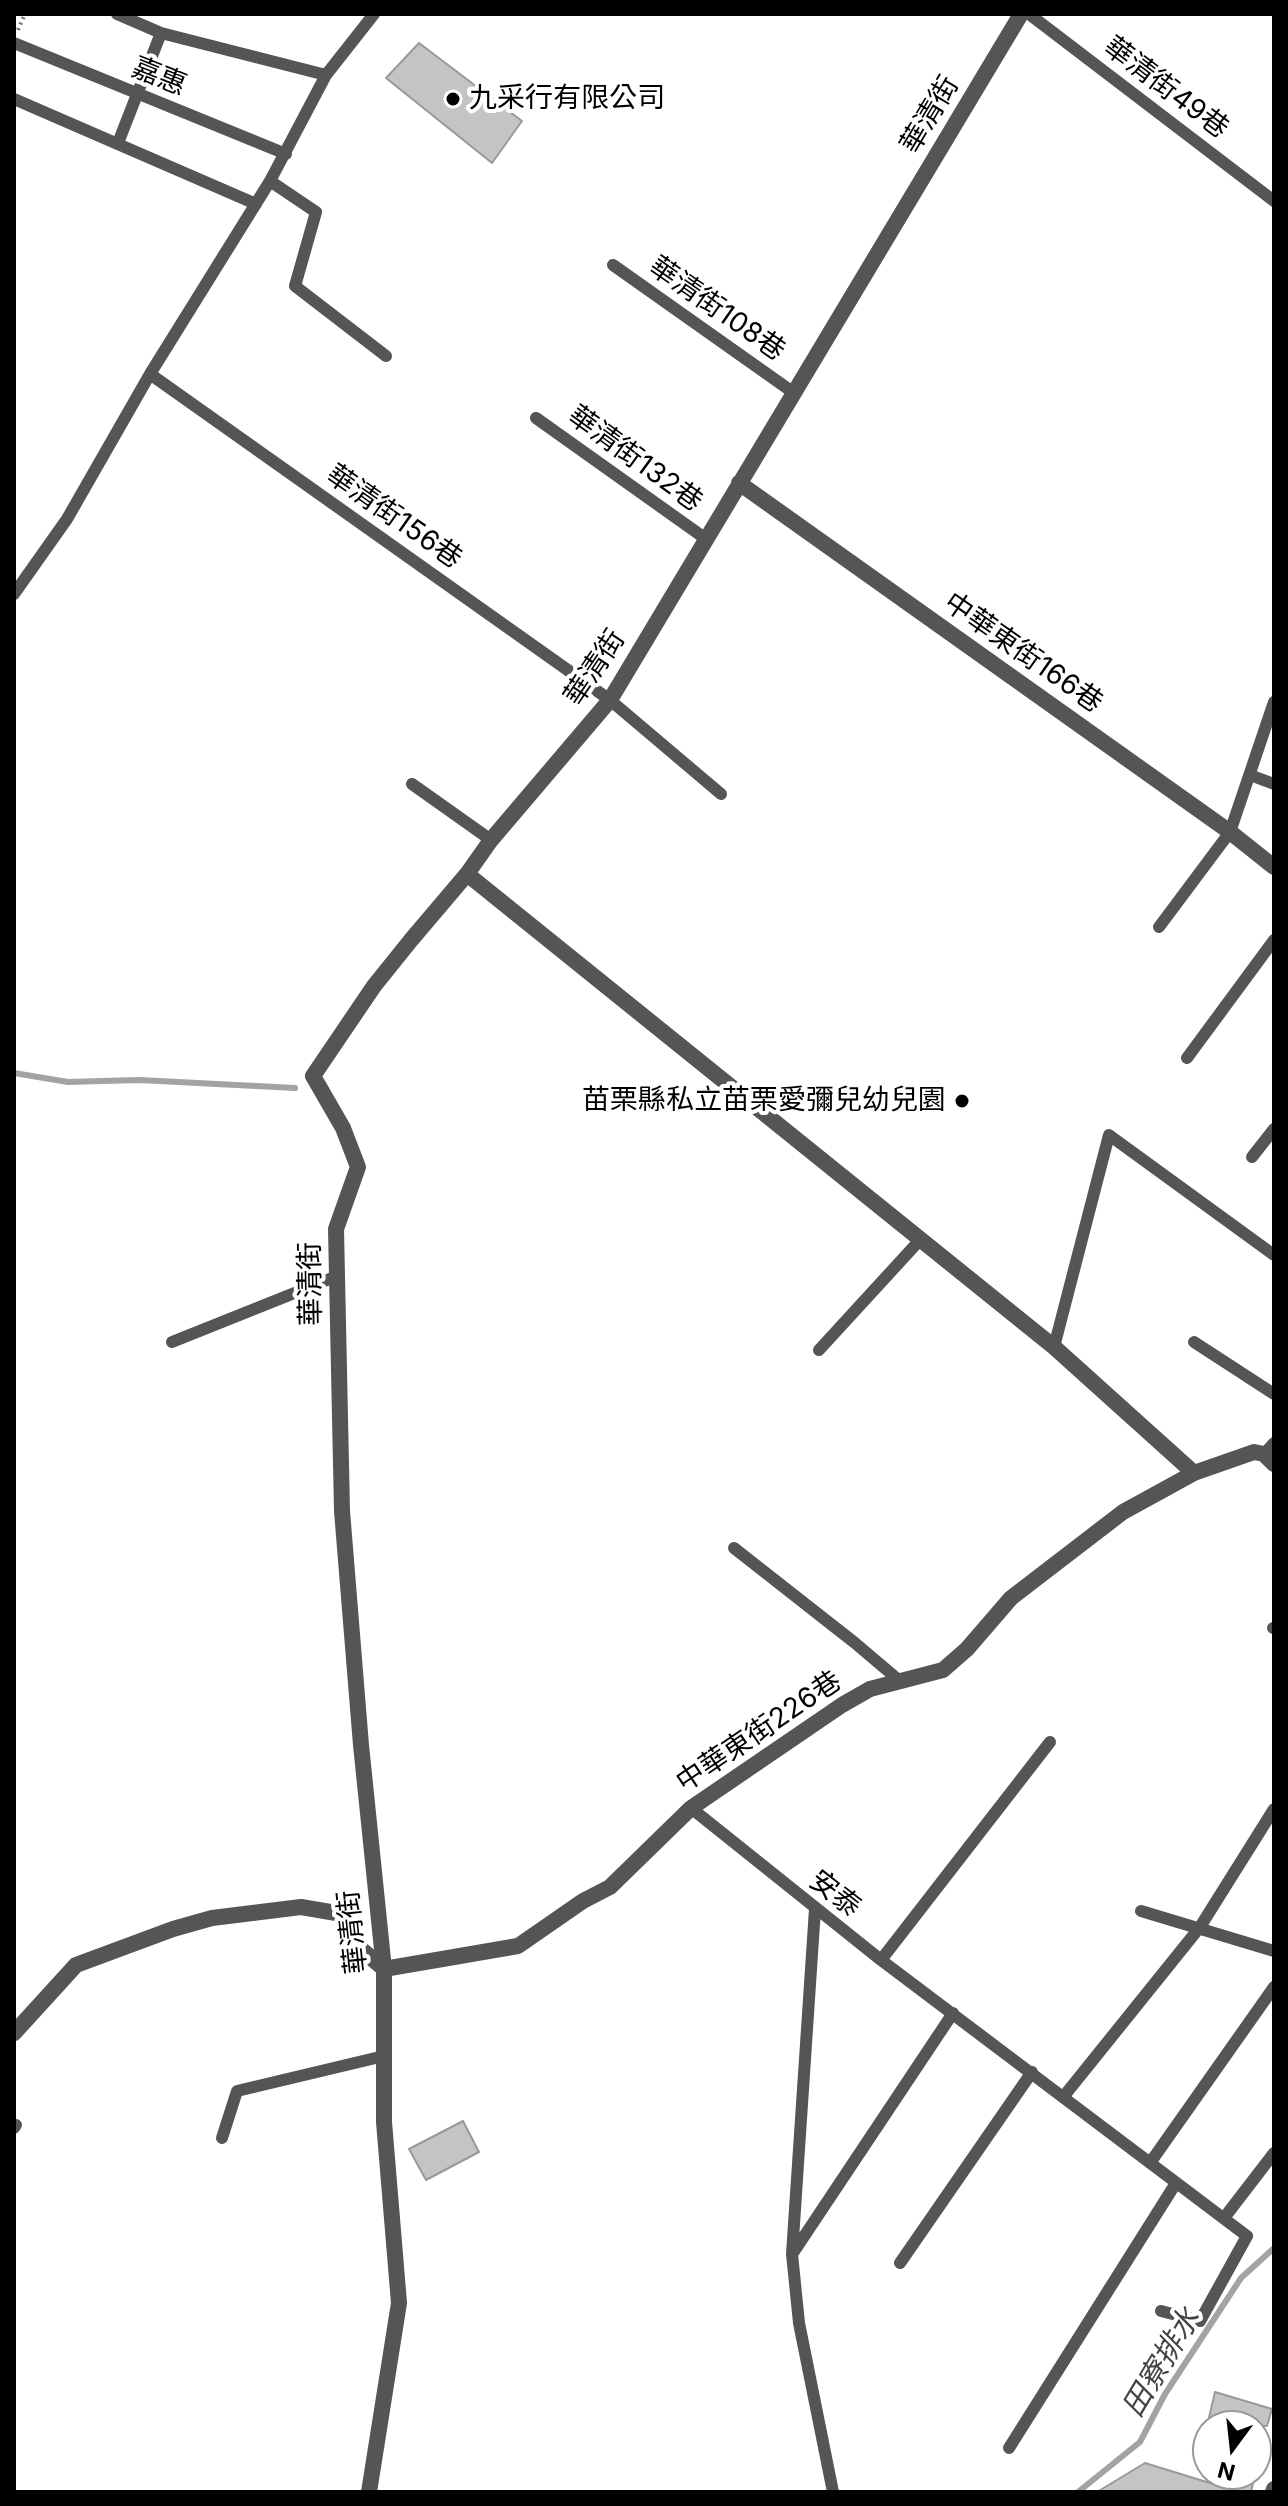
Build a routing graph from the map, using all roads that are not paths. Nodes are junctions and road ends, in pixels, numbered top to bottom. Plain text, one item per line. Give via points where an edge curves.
1 (117, 14) edge
2 (374, 14) edge
3 (1021, 14) edge
4 (1029, 14) edge
5 (161, 33) junction
6 (14, 43) edge
7 (326, 75) junction
8 (139, 95) junction
9 (14, 99) edge
10 (118, 143) junction
11 (286, 154) junction
12 (270, 181) junction
13 (1274, 201) edge
14 (256, 204) junction
15 (613, 265) dead end
16 (386, 356) dead end
17 (150, 374) junction
18 (794, 393) junction
19 (536, 418) dead end
20 (739, 483) junction
21 (706, 539) junction
22 (14, 594) edge
23 (610, 700) junction
24 (1274, 702) edge
25 (1250, 775) junction
26 (412, 784) dead end
27 (1274, 784) edge
28 (721, 794) dead end
29 (1230, 832) junction
30 (491, 840) junction
31 (1274, 867) edge
32 (467, 874) junction
33 (1159, 927) dead end
34 (1274, 940) edge
35 (1187, 1058) dead end
36 (1274, 1129) edge
37 (1252, 1157) dead end
38 (919, 1241) junction
39 (1274, 1255) edge
40 (337, 1276) junction
41 (172, 1342) dead end
42 (1194, 1342) dead end
43 (1054, 1347) junction
44 (819, 1350) dead end
45 (1274, 1394) edge
46 (1271, 1454) edge
47 (1194, 1473) junction
48 (734, 1548) dead end
49 (901, 1682) junction
50 (1050, 1742) dead end
51 (691, 1808) junction
52 (1274, 1809) edge
53 (815, 1909) junction
54 (1141, 1911) dead end
55 (1200, 1927) junction
56 (1274, 1951) edge
57 (881, 1960) junction
58 (384, 1969) junction
59 (1274, 1987) edge
60 (953, 2013) junction
61 (14, 2033) edge
62 (384, 2056) junction
63 (1032, 2072) junction
64 (1064, 2096) junction
65 (222, 2138) dead end
66 (1274, 2153) edge
67 (1150, 2163) junction
68 (1176, 2183) junction
69 (1224, 2218) junction
70 (792, 2254) junction
71 (900, 2263) dead end
72 (1161, 2311) dead end
73 (1009, 2448) dead end
74 (369, 2492) edge
75 (833, 2492) edge

1 - 5 lane
2 - 7 lane
3 - 18 street, 華清街
4 - 13 lane, 華清街49巷
5 - 7 lane
5 - 8 lane
6 - 8 lane, 嘉惠
7 - 11 lane
8 - 10 lane
8 - 11 lane, 嘉惠
9 - 10 lane
10 - 14 lane
11 - 12 lane
12 - 14 lane
12 - 16 lane via 316,212 295,286
14 - 17 lane
15 - 18 lane, 華清街108巷
17 - 22 lane via 67,519
17 - 23 lane, 華清街156巷
18 - 20 street, 華清街
19 - 21 lane, 華清街132巷
20 - 21 street, 華清街
20 - 29 street, 中華東街166巷
21 - 23 street, 華清街
23 - 28 lane, 華清街156巷
23 - 30 street, 華清街
24 - 25 lane
25 - 27 lane
25 - 29 lane
26 - 30 lane
29 - 31 street, 中華東街166巷
29 - 33 lane
30 - 32 street, 華清街
32 - 38 street
32 - 40 street, 華清街 via 374,986 313,1076 358,1167 336,1229
34 - 35 lane
36 - 37 lane
38 - 43 street
38 - 44 lane
39 - 43 lane via 1109,1135
40 - 41 lane
40 - 58 street, 華清街 via 342,1511
42 - 45 lane
43 - 47 street
46 - 47 street, 中華東街226巷 via 1254,1452
47 - 49 street, 中華東街226巷 via 1123,1512 1053,1564 1011,1598 943,1670
48 - 49 lane
49 - 51 street, 中華東街226巷 via 870,1689 842,1705
50 - 57 lane
51 - 53 lane, 安泰
51 - 58 street, 中華東街226巷 via 610,1887 518,1946
52 - 55 lane
53 - 57 lane, 安泰
53 - 70 lane
54 - 55 lane
55 - 56 lane
55 - 64 lane
57 - 60 lane, 安泰
58 - 61 street via 353,1942 342,1914 301,1907 212,1918 76,1965
58 - 62 street, 華清街
59 - 67 lane
60 - 63 lane, 安泰
60 - 70 lane
62 - 65 lane via 237,2091
62 - 74 street, 華清街 via 384,2122 399,2303
63 - 64 lane, 安泰
63 - 71 lane
64 - 67 lane, 安泰
66 - 69 lane
67 - 68 lane, 安泰
68 - 69 lane, 安泰
68 - 73 lane
69 - 72 lane, 安泰 via 1247,2236 1200,2321
70 - 75 lane via 799,2323

